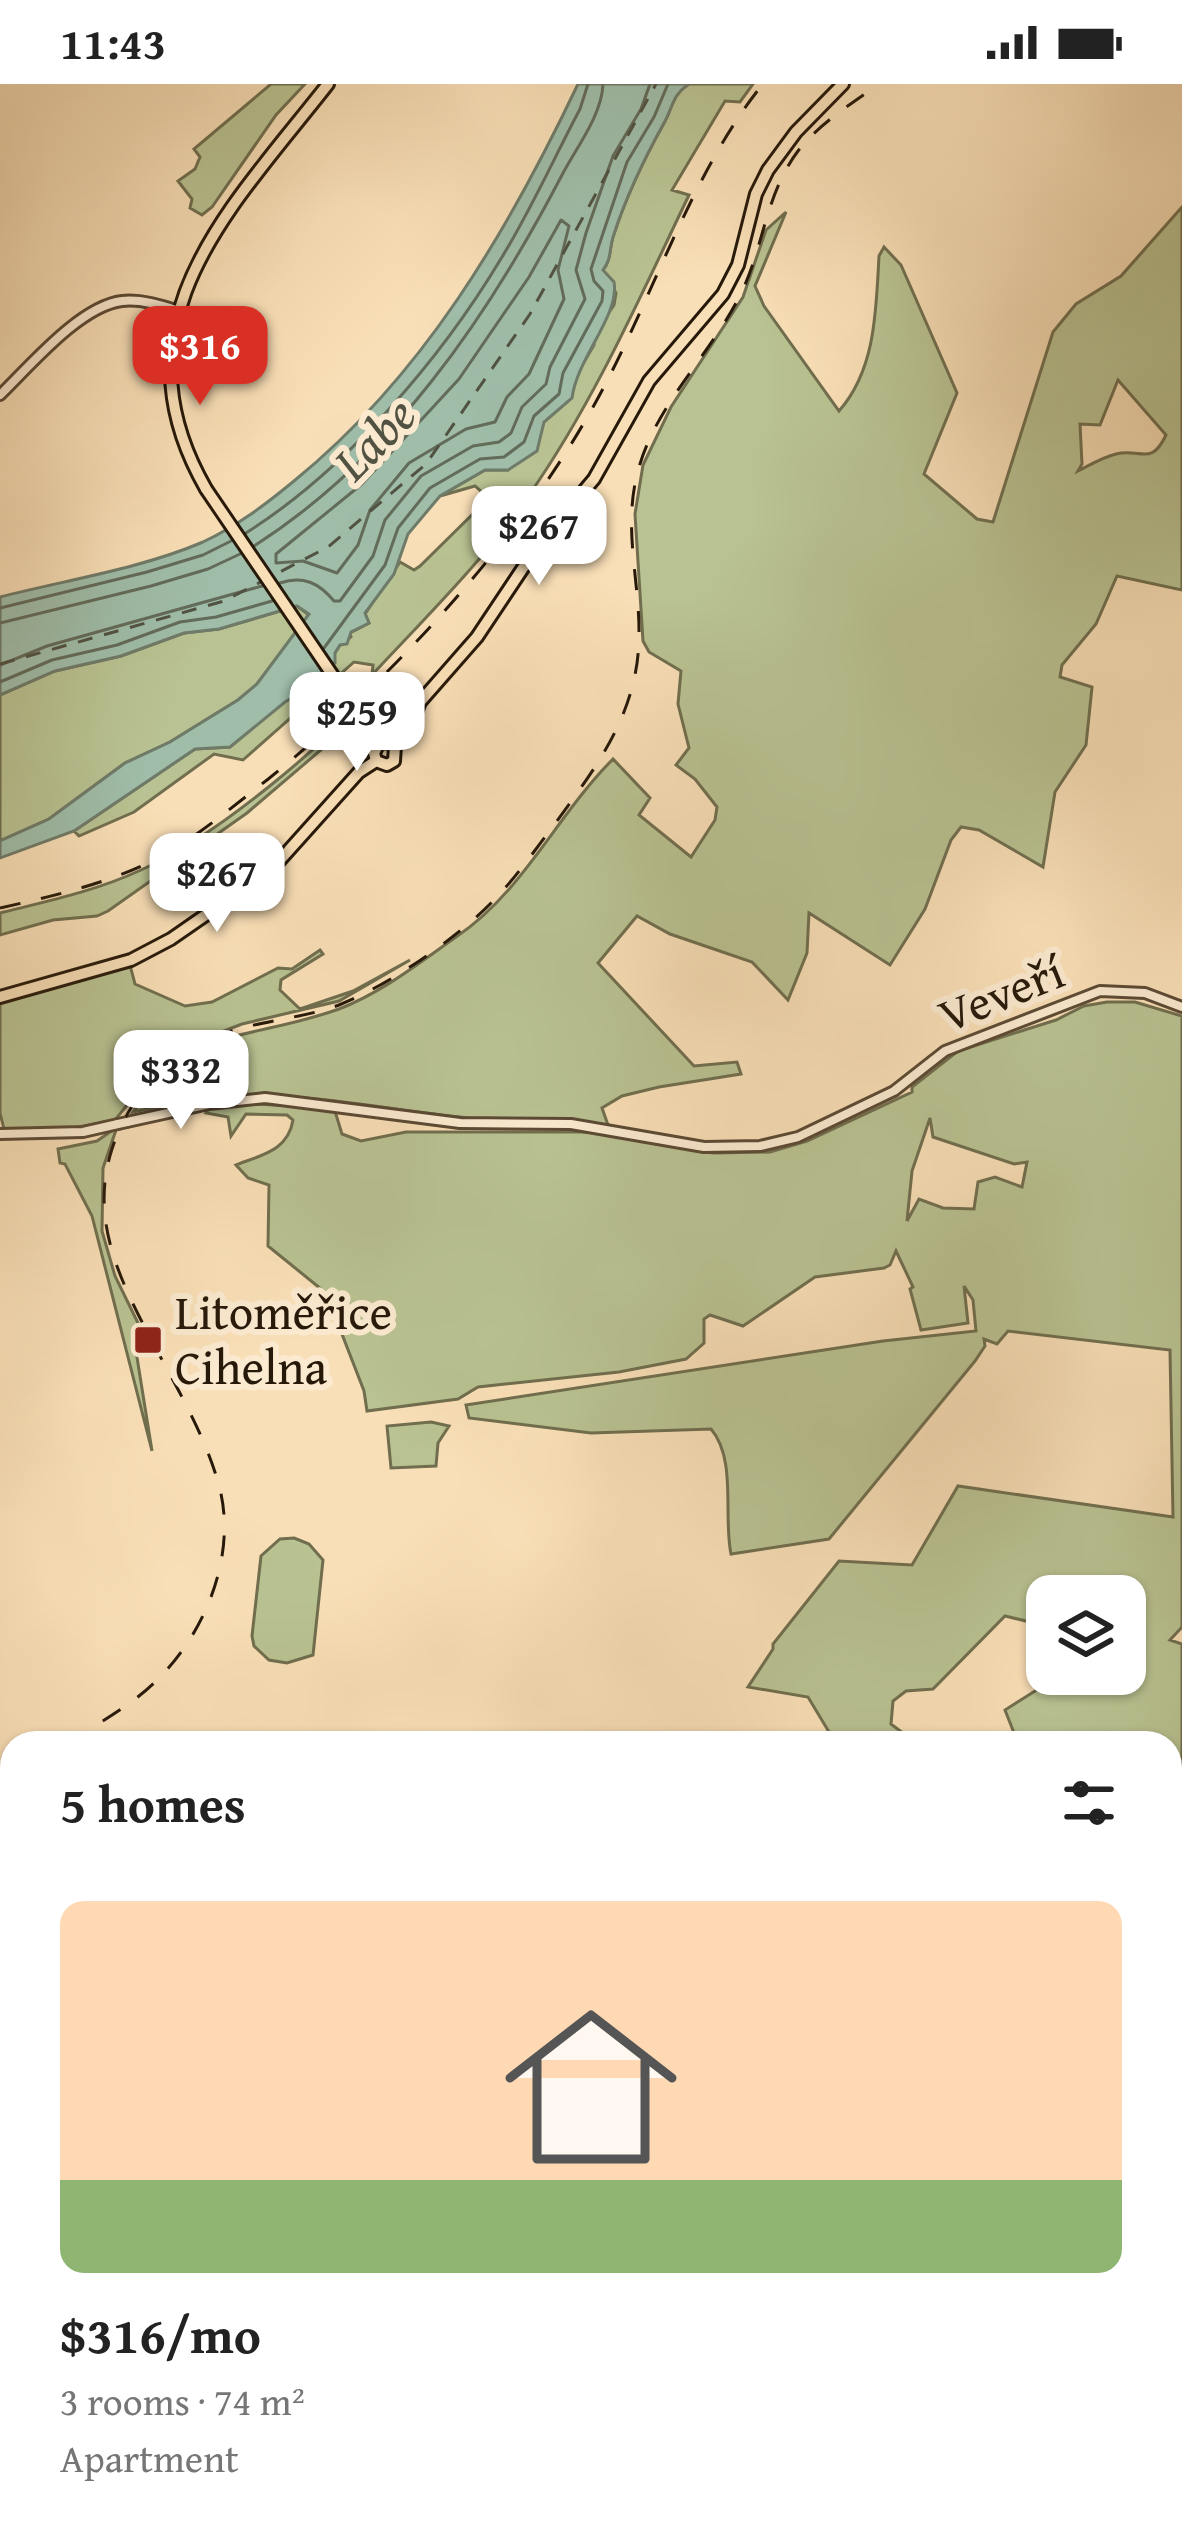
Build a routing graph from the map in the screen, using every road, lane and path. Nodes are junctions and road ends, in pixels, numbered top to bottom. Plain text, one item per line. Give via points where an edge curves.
1 (328, 84) edge
2 (843, 84) edge
3 (179, 311) junction
4 (0, 395) edge
5 (379, 743) junction
6 (395, 746) junction
7 (376, 761) junction
8 (0, 997) edge
9 (1182, 1007) edge
10 (0, 1134) edge

1 - 3 main road via 202,248
2 - 6 main road via 768,170 729,284 649,381 586,490 419,702
3 - 4 street via 128,301 103,306
3 - 5 main road, bridge via 172,373 178,419 206,489
5 - 6 main road
5 - 7 main road
6 - 7 main road via 391,764
7 - 8 main road via 272,869 171,939 131,960
9 - 10 street, Veveří via 1109,990 945,1051 894,1091 778,1144 704,1148 571,1124 460,1123 287,1100 238,1100 83,1132

